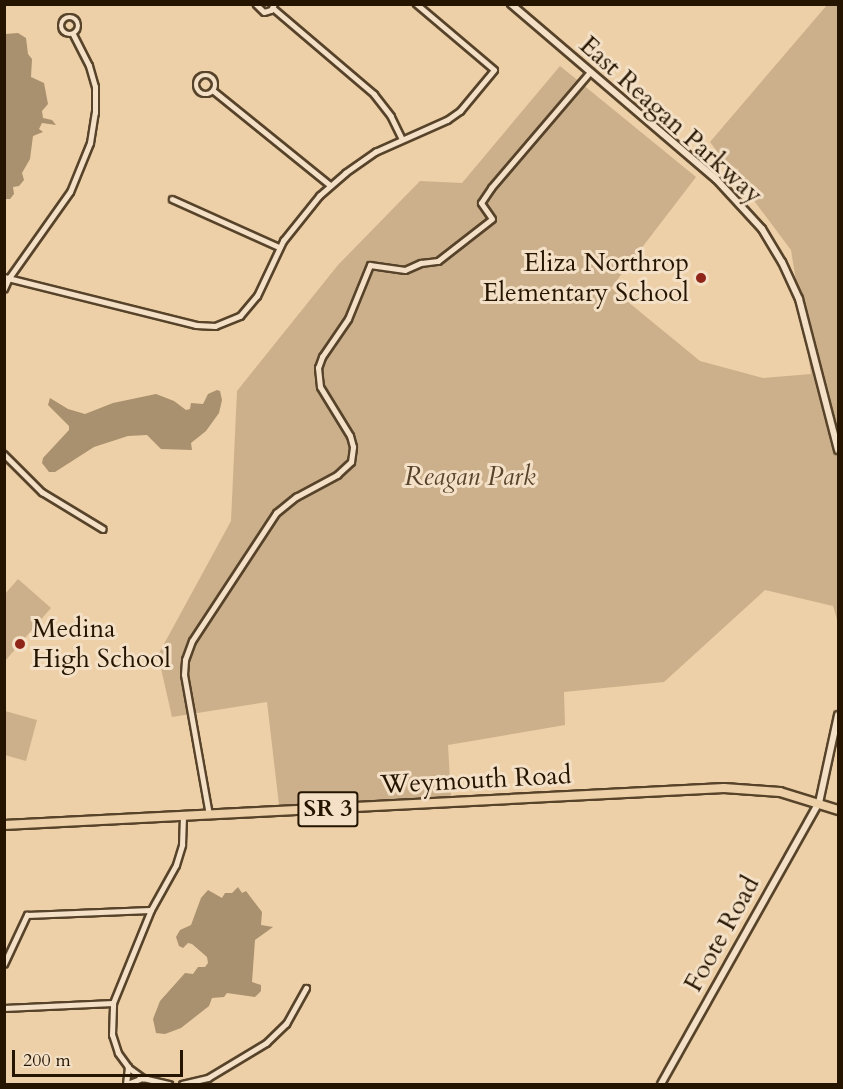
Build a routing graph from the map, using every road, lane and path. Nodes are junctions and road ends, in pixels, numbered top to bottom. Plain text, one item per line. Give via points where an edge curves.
1 (256, 4) edge
2 (416, 4) edge
3 (511, 4) edge
4 (274, 6) edge
5 (73, 35) junction
6 (590, 72) junction
7 (214, 91) junction
8 (402, 139) junction
9 (330, 185) junction
10 (172, 199) dead end
11 (279, 247) junction
12 (7, 278) edge
13 (4, 290) edge
14 (838, 450) edge
15 (4, 454) edge
16 (104, 529) dead end
17 (838, 714) edge
18 (819, 802) junction
19 (838, 810) edge
20 (209, 815) junction
21 (183, 816) junction
22 (4, 825) edge
23 (151, 910) junction
24 (4, 964) edge
25 (306, 988) dead end
26 (113, 1003) junction
27 (4, 1008) edge
28 (128, 1067) junction
29 (143, 1078) junction
30 (127, 1084) edge
31 (169, 1084) edge
32 (182, 1084) edge
33 (661, 1084) edge

1 - 4 street via 264,12
2 - 8 street via 494,70 457,113
3 - 6 street, East Reagan Parkway
4 - 8 street via 374,94
5 - 5 street via 79,26 75,18 68,17 60,27 63,33
5 - 12 street via 95,87 90,143 70,192
6 - 14 street, East Reagan Parkway via 725,187 773,246 805,319
6 - 20 street via 481,203 492,219 438,261 405,270 370,265 348,319 318,368 320,387 350,436 352,458 337,475 296,497 276,513 192,641 185,660 184,675
7 - 7 street via 212,77 204,75 198,80 197,89 202,94
7 - 9 street
8 - 9 street via 360,162
9 - 11 street via 306,209
10 - 11 street
11 - 12 street via 252,304 233,321 215,326 196,325
12 - 13 street
15 - 16 street via 42,492
17 - 18 street
18 - 19 main road, Weymouth Road / SR 3
18 - 20 main road, Weymouth Road / SR 3 via 770,791 724,788
18 - 33 street, Foote Road
20 - 21 main road, Weymouth Road / SR 3
21 - 22 main road, Weymouth Road / SR 3
21 - 23 street via 180,855
23 - 24 street via 27,915
23 - 26 street
25 - 32 street via 286,1024 266,1043 208,1078
26 - 27 street
26 - 28 street via 112,1035
28 - 29 street
28 - 30 street
29 - 30 street
29 - 31 street

